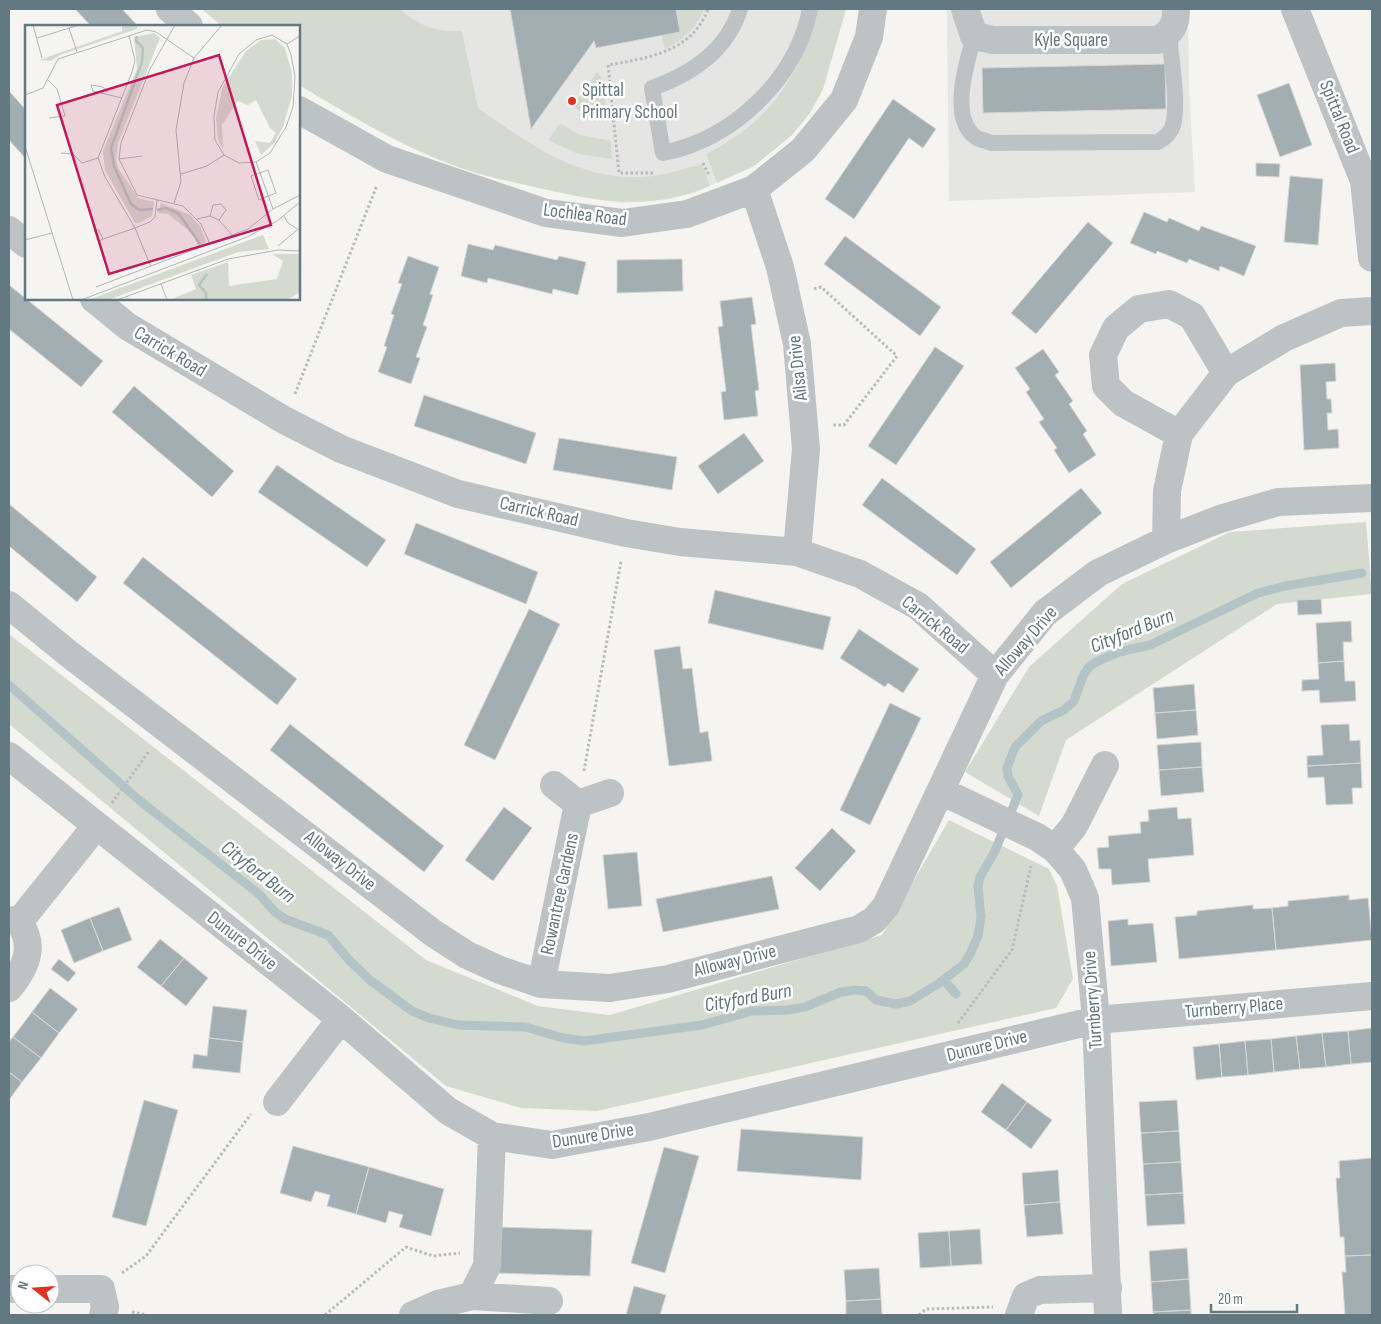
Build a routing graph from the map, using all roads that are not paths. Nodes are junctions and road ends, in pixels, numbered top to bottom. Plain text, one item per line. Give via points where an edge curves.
1 (170, 9) edge
2 (740, 9) edge
3 (810, 9) edge
4 (873, 9) edge
5 (965, 9) edge
6 (1176, 9) edge
7 (1295, 9) edge
8 (188, 25) edge
9 (1169, 35) junction
10 (974, 36) junction
11 (300, 111) edge
12 (754, 189) junction
13 (9, 230) edge
14 (25, 243) edge
15 (1372, 258) edge
16 (95, 300) edge
17 (1372, 311) edge
18 (1226, 373) junction
19 (1179, 434) junction
20 (1372, 498) edge
21 (1166, 540) junction
22 (797, 552) junction
23 (9, 605) edge
24 (995, 675) junction
25 (9, 756) edge
26 (1105, 764) dead end
27 (554, 785) dead end
28 (940, 791) junction
29 (610, 793) dead end
30 (578, 804) junction
31 (96, 826) junction
32 (1041, 840) junction
33 (14, 921) edge
34 (542, 984) junction
35 (9, 988) edge
36 (1372, 996) edge
37 (341, 1019) junction
38 (1096, 1020) junction
39 (277, 1102) road end
40 (492, 1136) junction
41 (1108, 1288) junction
42 (60, 1292) edge
43 (472, 1296) junction
44 (549, 1301) dead end
45 (102, 1302) edge
46 (1019, 1313) edge
47 (413, 1315) edge
48 (1108, 1315) edge

1 - 8 street
2 - 3 lane via 732,27 708,58 692,71 652,88 663,153 708,138 751,109 786,68
4 - 12 street, Lochlea Road via 869,37 844,100 803,150
5 - 10 street
6 - 9 street via 1176,22
7 - 15 street, Spittal Road via 1364,180
9 - 10 street, Kyle Square via 1157,40 993,40
9 - 10 lane via 1174,107 1173,126 1167,137 1158,142 992,143 977,138 963,120 962,90
11 - 12 street, Lochlea Road via 387,159 546,213 622,223 687,214
12 - 22 street, Ailsa Drive via 780,267 797,344 806,449
13 - 14 street
16 - 22 street, Carrick Road via 127,326 284,420 340,449 458,494 626,533 680,542
17 - 18 street via 1333,316 1284,338
18 - 19 street
18 - 19 street via 1192,316 1169,304 1139,309 1116,328 1103,355 1106,386 1123,403
19 - 21 street via 1167,491
20 - 21 street, Alloway Drive via 1278,502 1220,519
21 - 24 street, Alloway Drive via 1098,573 1046,613
22 - 24 street, Carrick Road via 860,574 918,606
23 - 34 street, Alloway Drive via 433,933 500,970
24 - 28 street, Alloway Drive
25 - 31 street, Dunure Drive
26 - 32 street via 1074,826
27 - 30 street
28 - 32 street, Turnberry Drive
28 - 34 street, Alloway Drive via 886,906 874,920 859,929 668,979 610,988
29 - 30 street
30 - 34 street, Rowantree Gardens
31 - 33 street
31 - 37 street, Dunure Drive
32 - 38 street, Turnberry Drive via 1073,870 1085,898
33 - 35 street via 28,943 27,962
36 - 38 street, Turnberry Place
37 - 39 street
37 - 40 street, Dunure Drive via 448,1111
38 - 40 street, Dunure Drive via 649,1127 552,1145
38 - 41 street, Turnberry Drive
40 - 43 street via 487,1266
41 - 46 street via 1040,1290 1026,1296
41 - 48 street, Turnberry Drive
42 - 45 street
43 - 44 street
43 - 47 street via 438,1304

